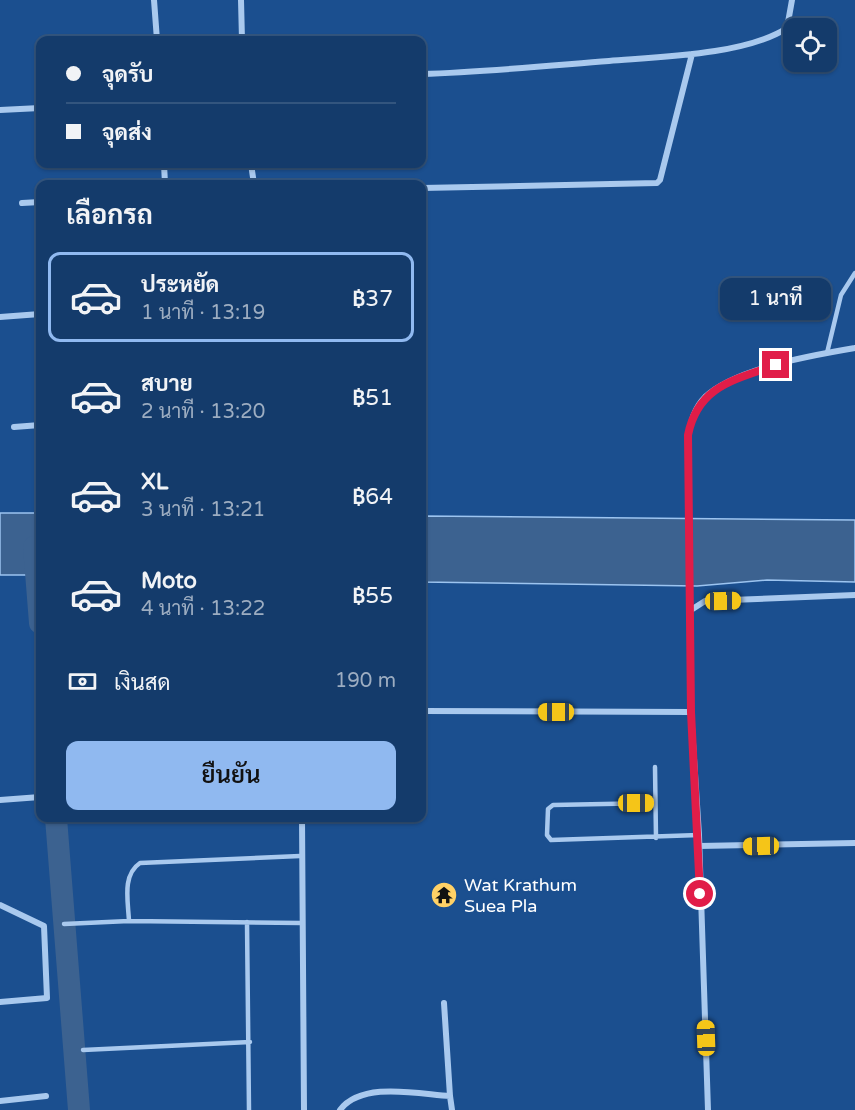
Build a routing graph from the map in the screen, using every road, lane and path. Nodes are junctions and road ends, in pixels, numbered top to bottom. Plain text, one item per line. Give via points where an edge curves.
1 (154, 0) edge
2 (241, 0) edge
3 (792, 0) edge
4 (157, 36) edge
5 (242, 36) edge
6 (692, 54) junction
7 (426, 74) edge
8 (36, 108) edge
9 (0, 110) edge
10 (426, 188) edge
11 (36, 202) edge
12 (22, 203) dead end
13 (855, 273) edge
14 (36, 314) edge
15 (0, 317) edge
16 (855, 348) edge
17 (827, 353) junction
18 (36, 425) edge
19 (14, 427) dead end
20 (855, 595) edge
21 (691, 610) junction
22 (426, 711) edge
23 (691, 712) junction
24 (655, 767) dead end
25 (36, 797) edge
26 (0, 800) edge
27 (655, 803) junction
28 (302, 822) edge
29 (699, 835) junction
30 (656, 838) junction
31 (855, 843) edge
32 (699, 846) junction
33 (300, 856) junction
34 (0, 905) edge
35 (129, 921) junction
36 (247, 922) junction
37 (301, 923) junction
38 (64, 924) dead end
39 (0, 1002) edge
40 (444, 1003) dead end
41 (250, 1042) junction
42 (83, 1050) dead end
43 (46, 1096) dead end
44 (450, 1096) junction
45 (0, 1101) edge
46 (249, 1110) edge
47 (303, 1110) edge
48 (340, 1110) edge
49 (452, 1110) edge
50 (708, 1110) edge

1 - 4 street
2 - 5 street
3 - 6 street via 789,21 781,32 758,41
6 - 7 street
6 - 10 street via 657,183
8 - 9 street
11 - 12 street
13 - 17 lane via 841,295
14 - 15 street
16 - 17 street
17 - 21 street via 776,365 727,383 704,398 692,416 688,435
18 - 19 street
20 - 21 street via 705,602
21 - 23 street
22 - 23 street
23 - 29 street
24 - 27 lane
25 - 26 street
27 - 30 lane
27 - 30 lane via 553,805 549,809 547,835 551,840
28 - 33 street
29 - 30 lane
29 - 32 street
31 - 32 street
32 - 50 street
33 - 35 lane via 140,863 133,868 128,884
33 - 37 street
34 - 39 street via 44,926 47,998
35 - 36 lane
35 - 38 lane
36 - 37 lane
36 - 41 lane
37 - 47 street
40 - 44 street
41 - 42 lane
41 - 46 lane
43 - 45 street
44 - 48 street via 377,1092 348,1100
44 - 49 street

